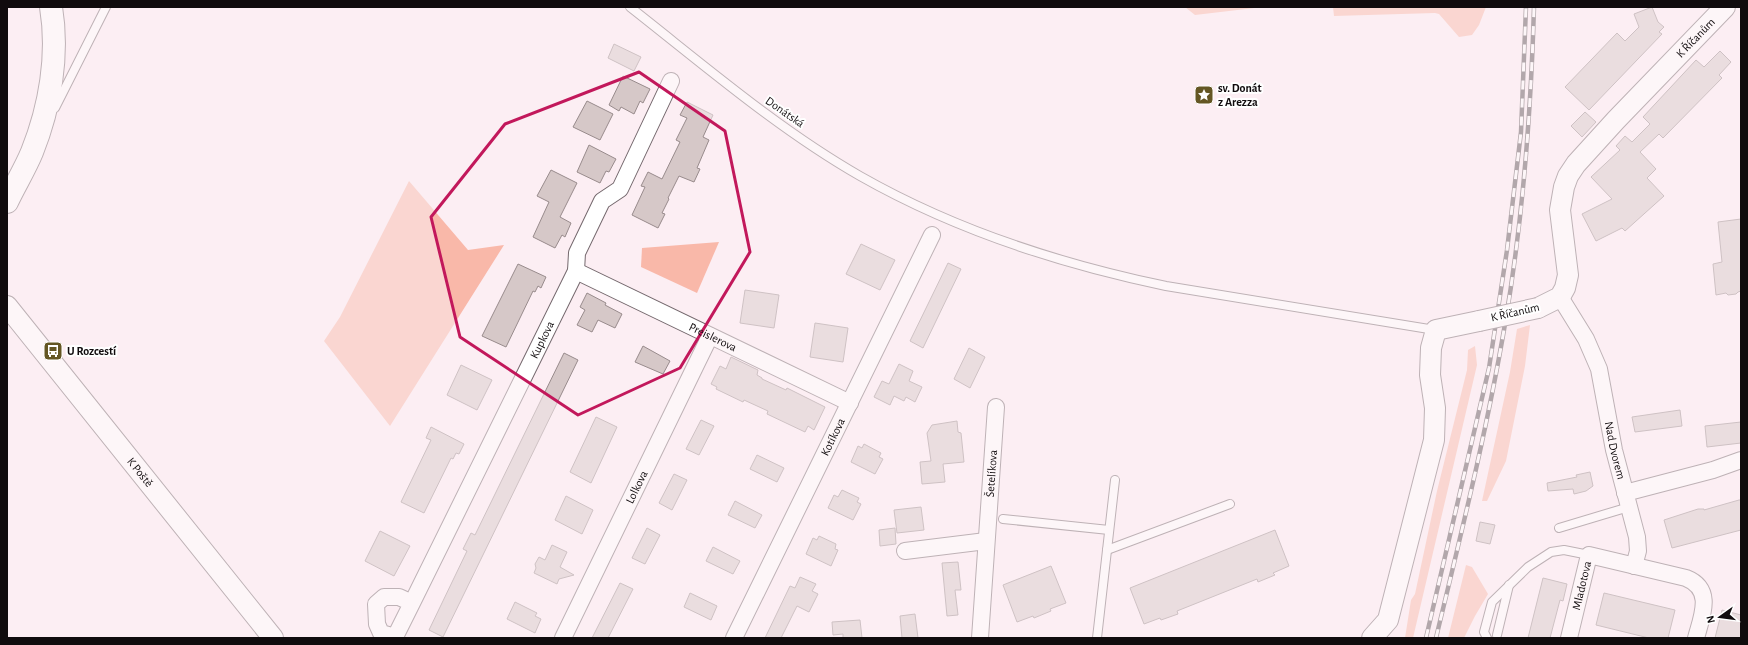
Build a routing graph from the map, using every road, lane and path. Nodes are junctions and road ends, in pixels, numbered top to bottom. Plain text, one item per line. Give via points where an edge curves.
1 (51, 7) edge
2 (106, 7) edge
3 (630, 7) edge
4 (1725, 7) edge
5 (671, 81) dead end
6 (32, 153) junction
7 (7, 202) edge
8 (932, 236) dead end
9 (576, 271) junction
10 (1560, 297) junction
11 (7, 306) edge
12 (1436, 330) junction
13 (710, 336) junction
14 (850, 403) junction
15 (996, 407) dead end
16 (1741, 460) edge
17 (1115, 480) dead end
18 (1627, 500) junction
19 (1230, 504) dead end
20 (1003, 519) dead end
21 (1559, 528) dead end
22 (1109, 530) junction
23 (986, 541) junction
24 (1107, 550) junction
25 (905, 551) dead end
26 (1589, 556) junction
27 (1634, 566) junction
28 (1509, 585) junction
29 (412, 603) dead end
30 (1497, 635) dead end
31 (273, 638) edge
32 (563, 638) edge
33 (734, 638) edge
34 (980, 638) edge
35 (1097, 638) edge
36 (1372, 638) edge
37 (1487, 638) edge
38 (1569, 638) edge
39 (1696, 638) edge

1 - 6 main road via 54,39 51,86
2 - 6 lane
3 - 12 lane, Donátská via 728,85 811,145 860,176 940,216 1049,257 1127,278
4 - 10 street, K Říčanům via 1616,120 1568,176 1560,210 1568,274
5 - 9 street, Kupkova via 620,188 602,201 577,254
6 - 7 main road
8 - 14 street, Kotíkova
9 - 13 street, Preislerova
9 - 29 street, Kupkova
10 - 12 street, K Říčanům, bridge via 1538,308
10 - 18 street, Nad Dvorem via 1586,339 1599,368 1614,450
11 - 31 street, K Poště
12 - 36 street via 1431,348 1430,375 1435,408 1434,440 1388,620
13 - 14 street, Preislerova
13 - 32 street, Lolkova
14 - 33 street, Kotíkova
15 - 23 street, Šetelíkova
16 - 18 street, Nad Dvorem
17 - 22 lane
18 - 21 lane
18 - 27 street via 1637,538 1638,552
19 - 24 lane
20 - 22 lane
22 - 24 lane
23 - 25 street
23 - 34 street, Šetelíkova
24 - 35 lane
26 - 27 street, Mladotova
26 - 28 lane via 1564,550 1552,552 1528,567
26 - 38 street, Mladotova
27 - 39 street, Mladotova via 1686,578 1698,585 1702,592 1704,607
28 - 30 lane
28 - 37 lane via 1492,602 1484,632

